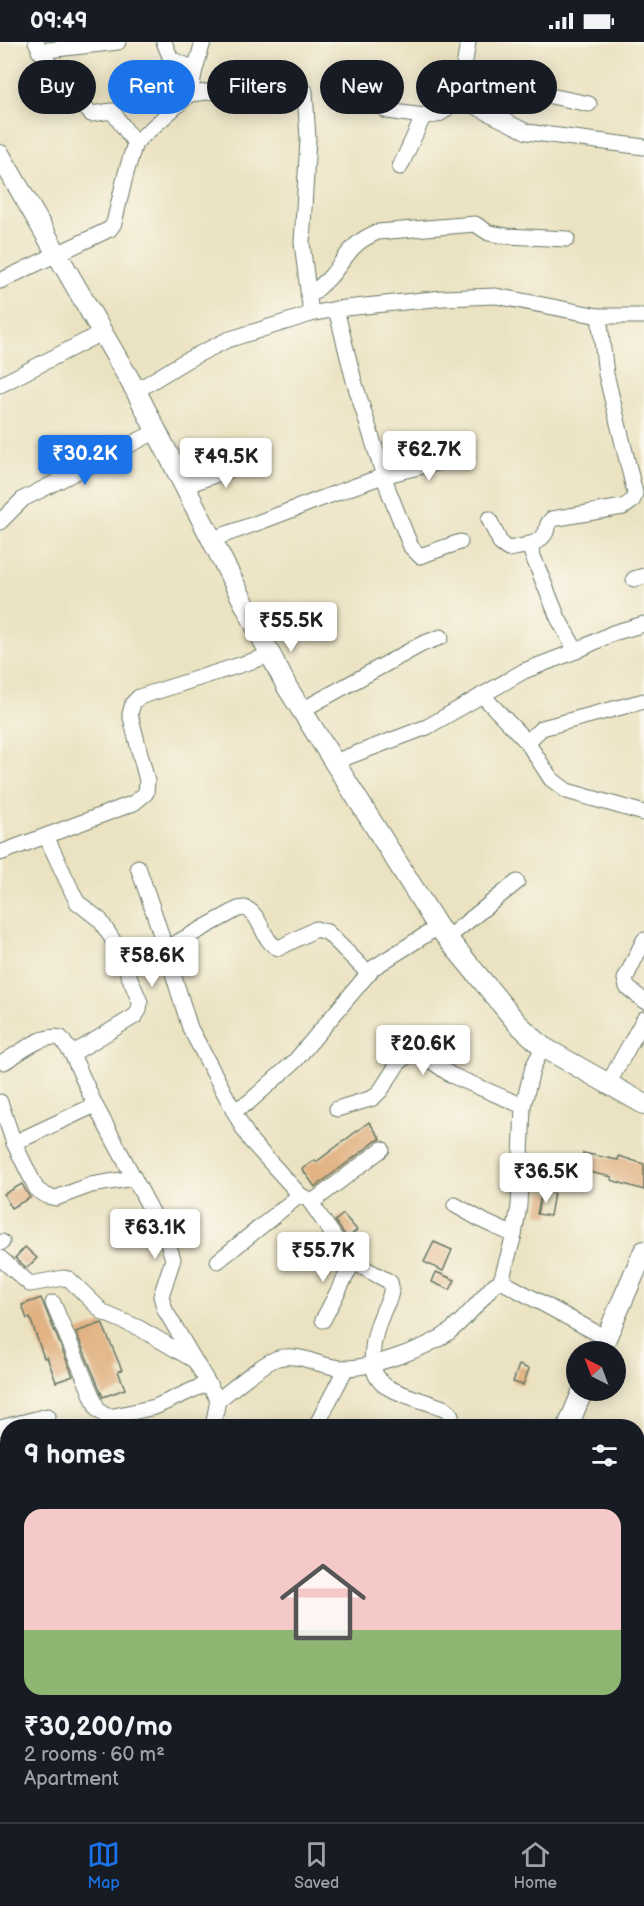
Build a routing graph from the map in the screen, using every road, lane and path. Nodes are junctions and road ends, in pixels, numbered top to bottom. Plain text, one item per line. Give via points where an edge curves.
1 (118, 42) edge
2 (164, 42) edge
3 (203, 42) edge
4 (468, 42) edge
5 (38, 46) edge
6 (173, 60) edge
7 (465, 60) edge
8 (195, 69) edge
9 (195, 93) edge
10 (557, 97) edge
11 (589, 104) dead end
12 (404, 113) edge
13 (168, 114) edge
14 (440, 114) edge
15 (490, 114) edge
16 (424, 115) junction
17 (135, 143) junction
18 (644, 147) edge
19 (0, 155) edge
20 (400, 167) dead end
21 (567, 239) dead end
22 (57, 253) junction
23 (0, 281) edge
24 (309, 297) junction
25 (336, 309) junction
26 (311, 314) junction
27 (599, 316) junction
28 (644, 316) edge
29 (102, 332) junction
30 (0, 385) edge
31 (136, 391) junction
32 (157, 431) junction
33 (467, 456) dead end
34 (255, 460) dead end
35 (384, 476) junction
36 (185, 486) junction
37 (489, 519) dead end
38 (0, 522) edge
39 (212, 538) junction
40 (460, 542) dead end
41 (528, 544) junction
42 (644, 624) edge
43 (441, 637) dead end
44 (576, 651) junction
45 (271, 655) junction
46 (482, 695) junction
47 (644, 701) edge
48 (302, 710) junction
49 (527, 742) junction
50 (334, 762) junction
51 (644, 813) edge
52 (46, 836) junction
53 (0, 853) edge
54 (138, 867) dead end
55 (517, 882) dead end
56 (442, 933) junction
57 (644, 940) edge
58 (165, 949) junction
59 (369, 974) junction
60 (644, 1001) edge
61 (644, 1019) edge
62 (543, 1047) junction
63 (72, 1054) junction
64 (4, 1062) dead end
65 (608, 1084) junction
66 (0, 1102) edge
67 (644, 1104) edge
68 (95, 1105) junction
69 (523, 1106) junction
70 (337, 1109) dead end
71 (233, 1110) junction
72 (14, 1143) junction
73 (382, 1149) dead end
74 (134, 1178) junction
75 (306, 1199) junction
76 (455, 1205) dead end
77 (514, 1235) junction
78 (644, 1251) edge
79 (0, 1258) edge
80 (218, 1261) dead end
81 (353, 1262) junction
82 (501, 1281) junction
83 (53, 1303) dead end
84 (323, 1320) dead end
85 (597, 1341) edge
86 (605, 1341) edge
87 (194, 1359) junction
88 (372, 1364) junction
89 (346, 1368) junction
90 (208, 1383) junction
91 (218, 1400) junction
92 (578, 1401) edge
93 (48, 1416) dead end
94 (36, 1419) edge
95 (214, 1419) edge
96 (320, 1419) edge
97 (451, 1419) edge
98 (571, 1419) edge

1 - 5 street
2 - 6 street
3 - 8 street
4 - 7 street
5 - 17 street via 69,97 77,97 91,114 112,111
9 - 24 street via 289,83 305,91 308,139 302,243
10 - 11 street
12 - 16 street
13 - 17 street
14 - 16 street
15 - 18 street via 527,132
16 - 20 street
17 - 22 street via 114,223 104,233
19 - 22 street
21 - 24 street via 507,236 489,233 475,224 378,231 355,244
22 - 23 street
22 - 29 street
24 - 26 street
25 - 26 street
25 - 27 street via 495,296
25 - 35 street
26 - 31 street via 227,340
27 - 28 street
27 - 41 street via 606,374 635,498 623,507 552,519 545,534
29 - 30 street
29 - 31 street
31 - 32 street
32 - 36 street
32 - 38 street via 23,499
33 - 35 street
34 - 36 street
35 - 39 street
35 - 40 street via 415,553 420,556
36 - 39 street
37 - 41 street via 504,547
39 - 45 street
41 - 44 street
42 - 44 street via 613,633
43 - 48 street
44 - 46 street via 524,671
45 - 48 street
45 - 52 street via 139,697 130,714 147,781 146,793 134,803
46 - 49 street
46 - 50 street via 427,727
47 - 49 street via 542,728
48 - 50 street
49 - 51 street via 551,779 567,791
50 - 56 street
52 - 53 street
52 - 63 street via 77,902 100,920 116,945 140,1002 135,1016
54 - 58 street
55 - 56 street
56 - 59 street
56 - 62 street via 517,1023
57 - 60 street via 625,979 627,987
58 - 59 street via 245,908 254,914 273,945 279,948 321,930
58 - 71 street via 190,1028
59 - 71 street via 296,1061 248,1104
61 - 65 street
62 - 65 street
62 - 69 street via 533,1067
63 - 64 street via 61,1038 51,1037
63 - 68 street
65 - 67 street
66 - 72 street
68 - 72 street
68 - 74 street
69 - 70 street via 451,1075 423,1055 413,1054 397,1065 373,1098
69 - 77 street
71 - 75 street via 251,1141
72 - 74 street via 37,1190 47,1196 56,1198 91,1185
73 - 75 street
74 - 87 street via 173,1259 161,1296 165,1310
75 - 80 street
75 - 81 street
76 - 77 street
77 - 82 street
78 - 86 street
79 - 87 street via 30,1284 69,1279 109,1316
81 - 84 street
81 - 88 street via 392,1286 376,1327
82 - 85 street
82 - 88 street via 438,1340
83 - 90 street via 98,1410 106,1416 154,1407
87 - 90 street
88 - 89 street
88 - 97 street via 387,1388 446,1409
89 - 91 street via 288,1356 276,1359
89 - 96 street
90 - 91 street
91 - 95 street
92 - 98 street
93 - 94 street

